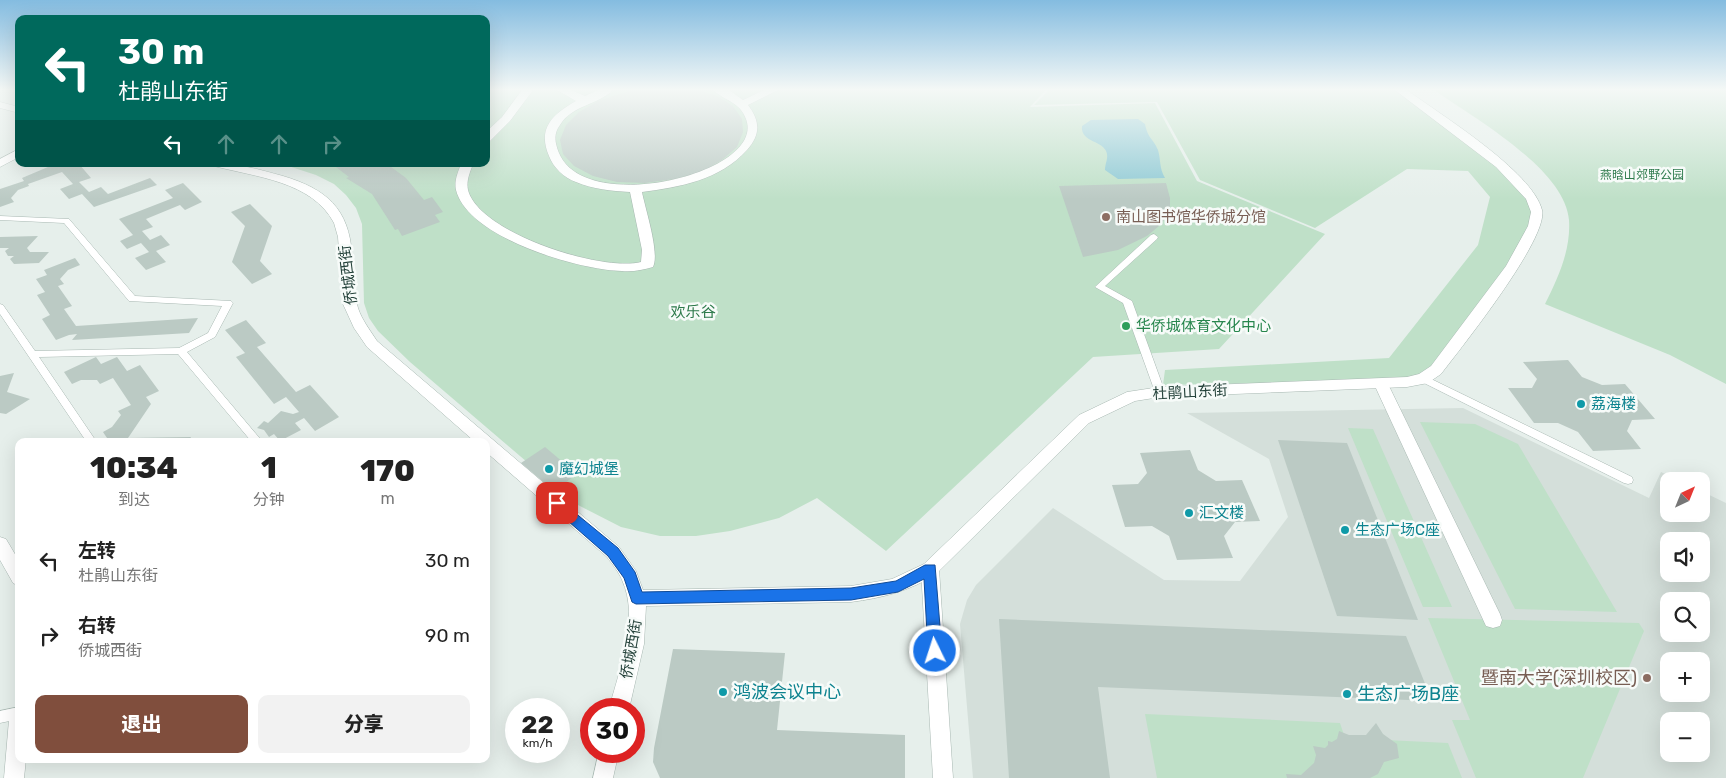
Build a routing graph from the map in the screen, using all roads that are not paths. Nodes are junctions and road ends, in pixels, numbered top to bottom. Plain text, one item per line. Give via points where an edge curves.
1 (554, 126) edge
2 (753, 126) edge
3 (1448, 126) edge
4 (15, 155) edge
5 (0, 164) edge
6 (229, 167) edge
7 (466, 167) edge
8 (635, 189) junction
9 (0, 218) edge
10 (1154, 237) dead end
11 (0, 307) edge
12 (181, 352) junction
13 (33, 354) junction
14 (1422, 379) junction
15 (1381, 384) junction
16 (1160, 392) junction
17 (89, 438) edge
18 (254, 438) edge
19 (480, 438) edge
20 (490, 446) edge
21 (1628, 480) dead end
22 (0, 544) edge
23 (930, 569) junction
24 (15, 571) edge
25 (636, 598) junction
26 (1493, 620) dead end
27 (622, 698) edge
28 (15, 714) edge
29 (0, 717) edge
30 (15, 763) edge
31 (606, 763) edge
32 (14, 778) edge
33 (603, 778) edge
34 (943, 778) edge

1 - 8 street via 549,141 552,156 563,169 581,180
2 - 8 street via 753,134 744,150 713,173 663,187
3 - 14 street via 1515,177 1531,195 1537,210 1535,228 1517,259 1436,370
4 - 5 street
6 - 19 street, 侨城西街 via 305,188 336,212 343,226 350,307 359,326 378,349
7 - 8 street via 462,192 488,220 519,241 600,266 640,268 648,264
9 - 12 lane via 66,221 132,299 228,303 212,336
10 - 16 lane via 1099,287 1128,301
11 - 13 lane
12 - 13 lane
12 - 18 lane
13 - 17 lane
14 - 15 street, 杜鹃山东街
14 - 21 lane
15 - 16 street, 杜鹃山东街
15 - 26 street
16 - 23 street, 杜鹃山东街 via 1132,396 1084,419
20 - 25 street, 侨城西街 via 613,552 630,576
22 - 24 street
23 - 25 street, 杜鹃山东街 via 898,586 851,594
23 - 34 street
25 - 27 street, 侨城西街 via 635,644
28 - 29 lane
30 - 32 street
31 - 33 street

